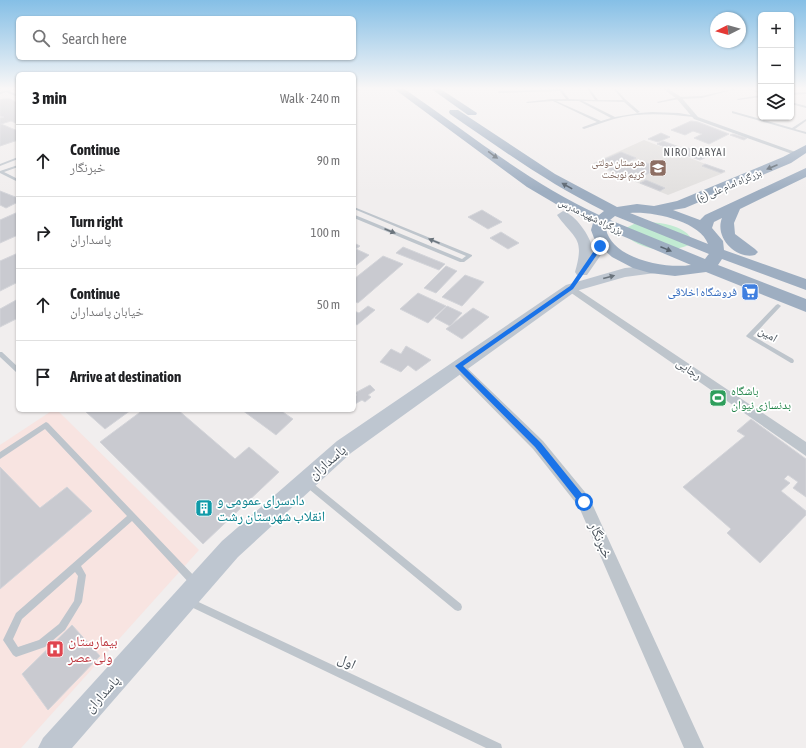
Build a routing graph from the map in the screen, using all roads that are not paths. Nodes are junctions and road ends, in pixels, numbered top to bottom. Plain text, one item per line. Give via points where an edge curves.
1 (439, 123) edge
2 (444, 123) edge
3 (475, 123) edge
4 (483, 123) edge
5 (598, 123) edge
6 (706, 123) edge
7 (769, 123) edge
8 (802, 123) edge
9 (584, 128) dead end
10 (792, 130) junction
11 (806, 133) edge
12 (802, 151) edge
13 (16, 159) edge
14 (0, 165) edge
15 (16, 167) edge
16 (806, 172) edge
17 (16, 180) edge
18 (577, 180) junction
19 (533, 196) junction
20 (692, 200) junction
21 (734, 206) junction
22 (646, 208) junction
23 (356, 209) edge
24 (720, 213) junction
25 (563, 215) junction
26 (356, 217) edge
27 (705, 230) junction
28 (601, 238) junction
29 (750, 252) junction
30 (658, 269) junction
31 (675, 271) junction
32 (805, 277) edge
33 (577, 280) junction
34 (779, 306) junction
35 (806, 306) edge
36 (806, 318) edge
37 (0, 354) edge
38 (791, 361) dead end
39 (458, 366) junction
40 (16, 368) edge
41 (806, 450) edge
42 (0, 456) edge
43 (305, 482) junction
44 (132, 516) junction
45 (76, 566) junction
46 (191, 593) junction
47 (458, 607) dead end
48 (53, 748) edge
49 (497, 748) edge
50 (694, 748) edge

1 - 19 highway, بزرگراه شهید مدرس
2 -> 35 highway, بزرگراه شهید مدرس via 532,184 571,207 630,235
32 -> 3 highway, بزرگراه شهید مدرس via 640,221 588,198 544,173
4 - 18 highway, بزرگراه شهید مدرس
5 - 9 lane
6 - 12 street
7 - 10 lane
8 - 10 lane
10 - 11 lane
12 -> 20 highway, بزرگراه امام علی (ع) via 787,160
13 - 14 lane
15 - 17 lane via 1,172
16 - 21 highway, بزرگراه امام علی (ع)
18 - 19 highway via 585,190 576,200 555,202
18 - 22 highway, بزرگراه شهید مدرس via 628,204
19 - 25 highway, بزرگراه شهید مدرس
20 - 22 highway, بزرگراه امام علی (ع) via 675,207
20 - 24 highway via 691,205 697,210 708,214
21 - 24 highway, بزرگراه امام علی (ع)
21 - 29 highway via 725,223 725,230 732,240
22 - 27 highway via 681,216
22 - 28 highway, بزرگراه امام علی (ع) via 621,209 607,215 599,223
26 -> 23 lane via 462,261 470,256
24 - 27 highway, بزرگراه امام علی (ع) via 708,220
25 - 28 highway, بزرگراه شهید مدرس
25 - 33 main road via 586,246
27 - 29 highway via 719,240
27 - 31 highway via 716,246 714,260 699,268
28 - 30 highway, بزرگراه شهید مدرس via 624,258
28 - 33 main road via 598,251
29 - 32 highway
30 - 31 highway, بزرگراه شهید مدرس
33 -> 30 main road
31 - 33 main road via 661,279 604,290
31 - 34 highway via 702,274
32 - 34 highway via 777,269 761,277 763,292
33 - 39 main road, پاسداران
33 - 41 street, رجایی
34 - 36 highway
34 - 38 lane, امین via 749,336
37 - 40 lane
39 - 43 main road, پاسداران via 344,447
39 - 50 street, خبرنگار via 538,445 584,502
42 - 44 lane via 46,425
43 - 46 main road, پاسداران via 230,549
43 - 47 lane
44 - 45 lane
44 - 46 lane
45 - 45 lane via 19,616 8,640 16,652 42,644 62,627 78,602 82,575
46 - 48 main road, پاسداران
46 - 49 lane, اول

